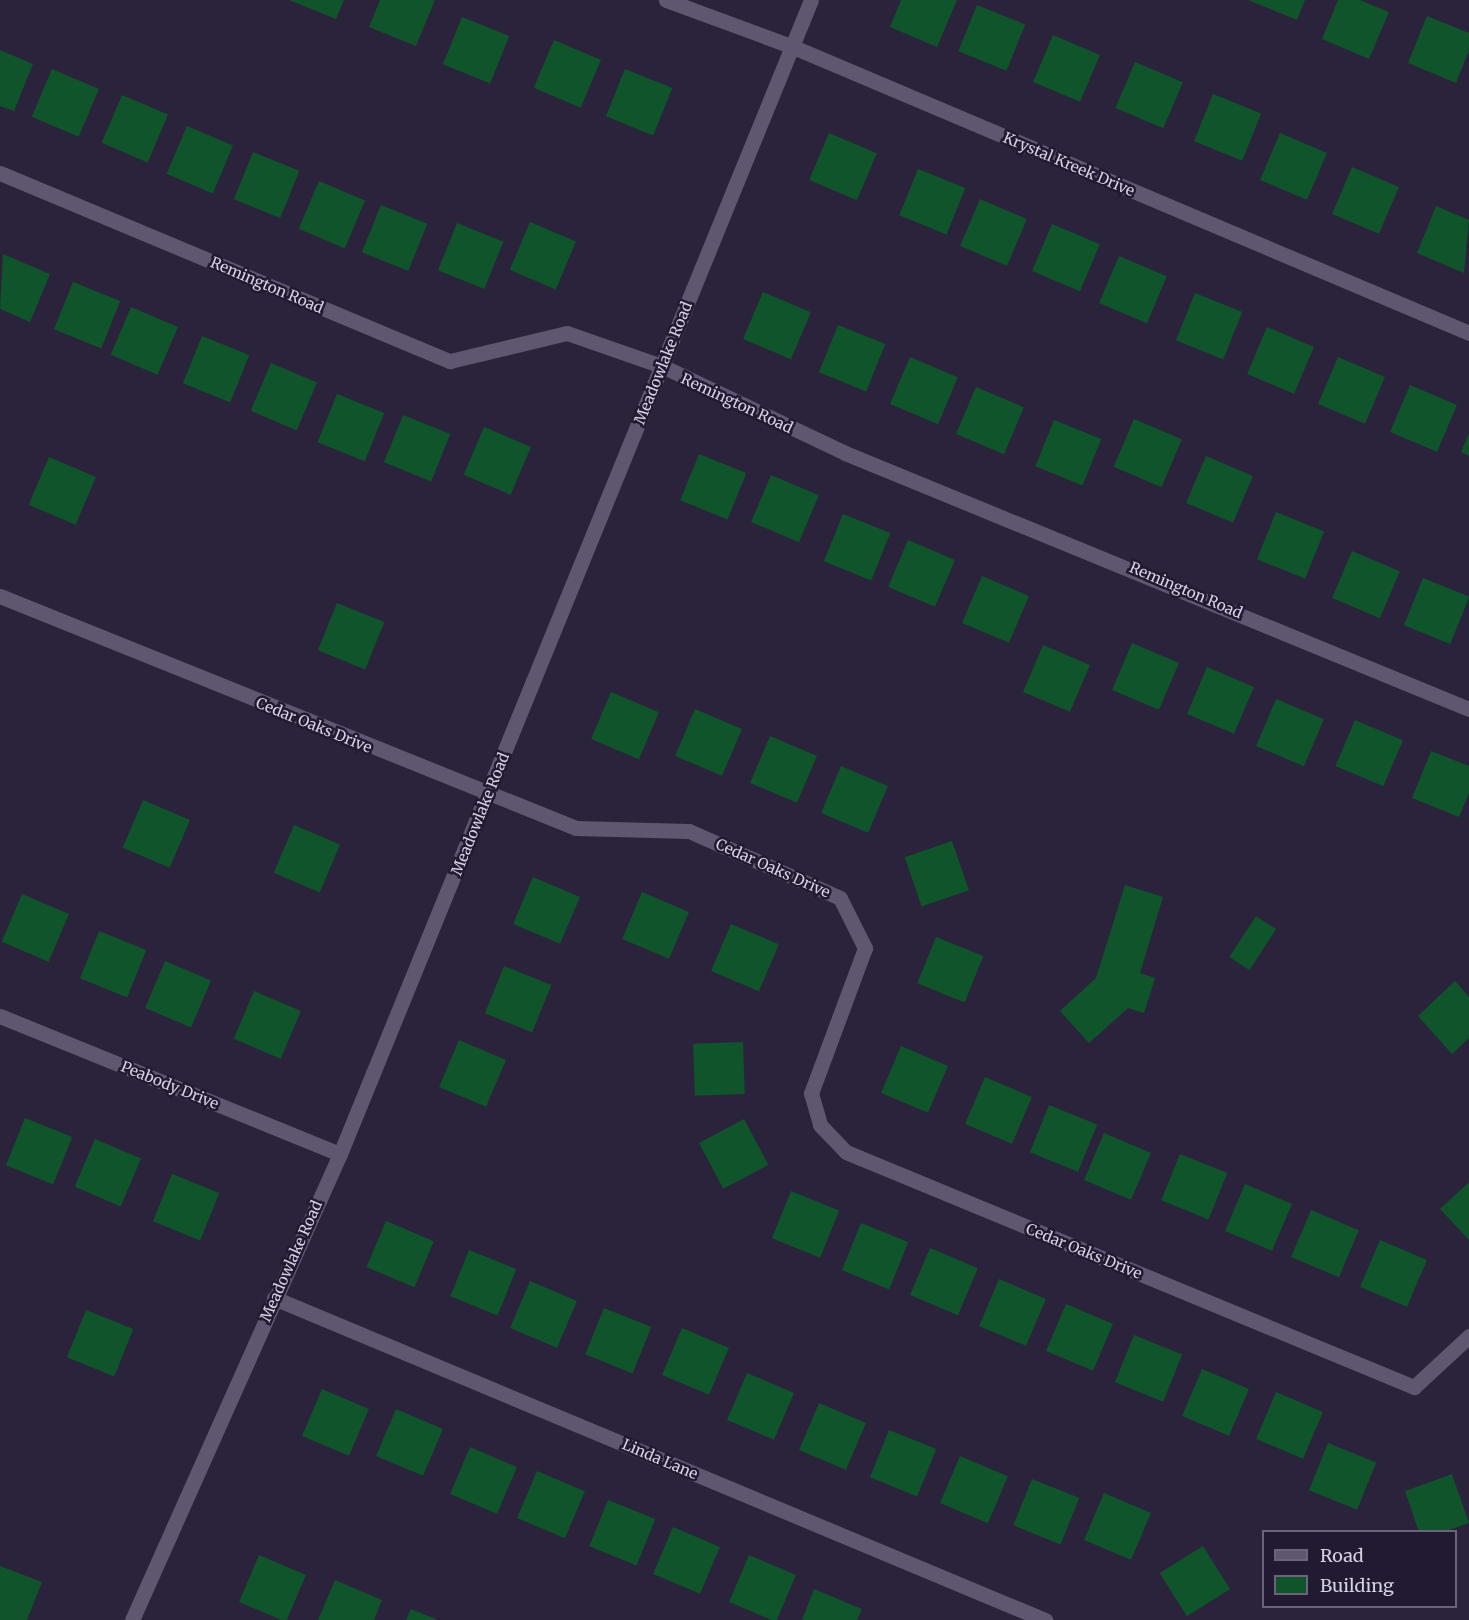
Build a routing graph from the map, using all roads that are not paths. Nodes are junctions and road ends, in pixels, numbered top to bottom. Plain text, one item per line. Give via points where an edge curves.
1 (666, 0) edge
2 (811, 0) edge
3 (791, 46) junction
4 (0, 173) edge
5 (1469, 333) edge
6 (662, 366) junction
7 (0, 596) edge
8 (1469, 709) edge
9 (488, 796) junction
10 (0, 1016) edge
11 (340, 1154) junction
12 (274, 1298) junction
13 (1469, 1336) edge
14 (132, 1620) edge
15 (1045, 1620) edge

1 - 3 street, Krystal Kreek Drive
2 - 3 street, Meadowlake Road
3 - 5 street, Krystal Kreek Drive
3 - 6 street, Meadowlake Road
4 - 6 street, Remington Road via 450,362 567,333
6 - 8 street, Remington Road via 845,453
6 - 9 street, Meadowlake Road
7 - 9 street, Cedar Oaks Drive
9 - 11 street, Meadowlake Road
9 - 13 street, Cedar Oaks Drive via 576,828 689,831 840,898 865,948 811,1093 820,1125 846,1152 1414,1387
10 - 11 street, Peabody Drive
11 - 12 street, Meadowlake Road
12 - 14 street, Meadowlake Road
12 - 15 street, Linda Lane

